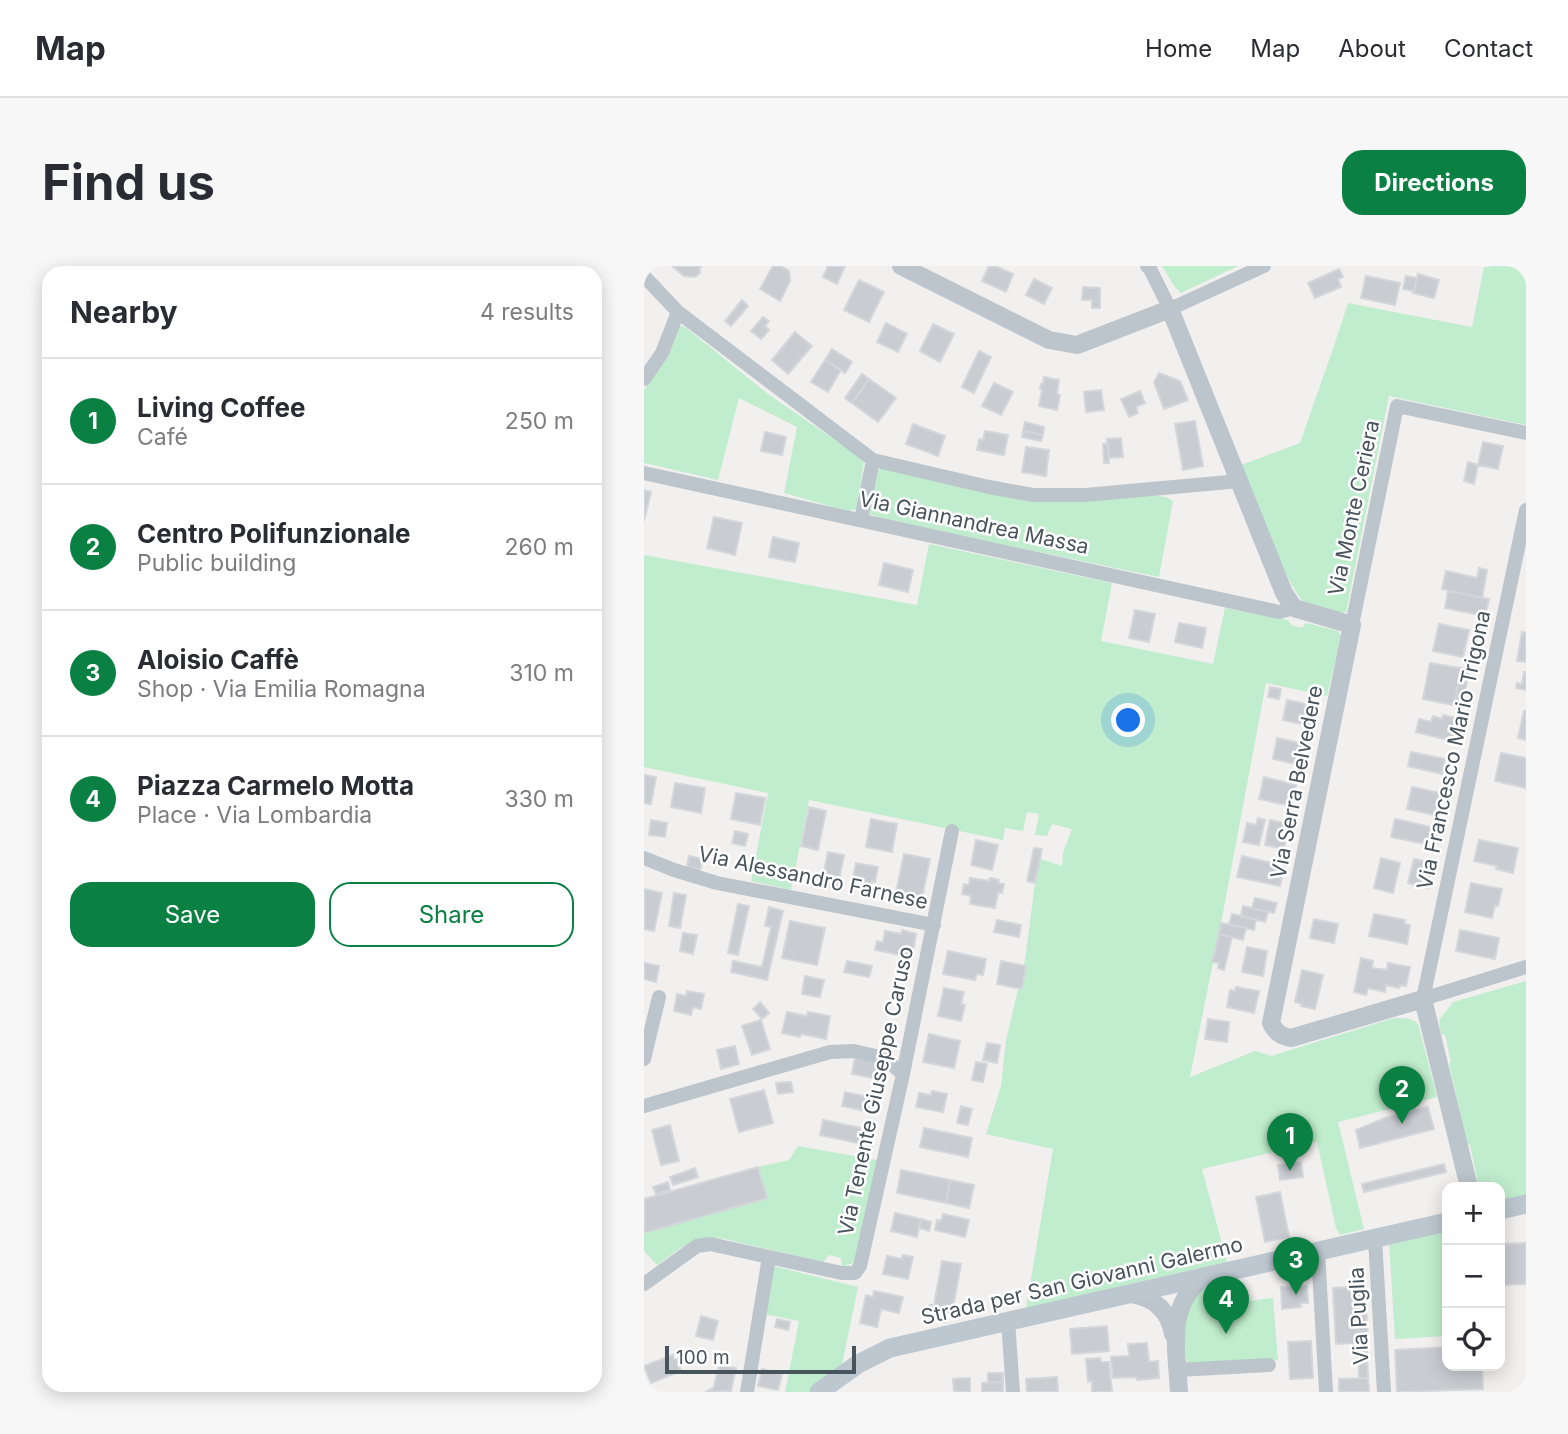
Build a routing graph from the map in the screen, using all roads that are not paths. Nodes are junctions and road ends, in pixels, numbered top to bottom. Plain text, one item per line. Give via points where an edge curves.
1 (901, 266) edge
2 (1147, 266) edge
3 (1264, 266) edge
4 (644, 276) edge
5 (1170, 309) junction
6 (678, 312) junction
7 (644, 379) edge
8 (1526, 433) edge
9 (873, 460) junction
10 (644, 473) edge
11 (1240, 481) junction
12 (1526, 510) edge
13 (861, 520) junction
14 (1294, 608) junction
15 (1352, 625) junction
16 (952, 831) dead end
17 (644, 858) edge
18 (934, 925) junction
19 (1526, 967) edge
20 (659, 997) dead end
21 (1423, 999) junction
22 (644, 1059) edge
23 (903, 1074) junction
24 (644, 1106) edge
25 (1468, 1182) edge
26 (1526, 1204) edge
27 (1505, 1209) edge
28 (1442, 1223) edge
29 (1375, 1239) junction
30 (1318, 1252) junction
31 (769, 1257) junction
32 (1202, 1278) junction
33 (644, 1284) edge
34 (1170, 1285) junction
35 (1131, 1294) junction
36 (1174, 1313) junction
37 (1009, 1321) junction
38 (1269, 1365) dead end
39 (1178, 1370) junction
40 (747, 1392) edge
41 (819, 1392) edge
42 (1013, 1392) edge
43 (1180, 1392) edge
44 (1326, 1392) edge
45 (1384, 1392) edge

1 - 5 street via 1049,340 1077,345
2 - 5 street
3 - 5 street
4 - 6 street
5 - 11 street
6 - 7 street via 662,353
6 - 9 street
8 - 15 street, Via Monte Ceriera via 1397,406
9 - 11 street via 1032,495 1085,495
9 - 13 street
10 - 13 street, Via Giannandrea Massa
11 - 14 street
12 - 21 street, Via Francesco Mario Trigona
13 - 14 street, Via Giannandrea Massa via 1279,612
14 - 15 street
15 - 21 street, Via Serra Belvedere via 1272,1023 1282,1036 1291,1038
16 - 18 street, Via Tenente Giuseppe Caruso
17 - 18 street, Via Alessandro Farnese via 718,883
18 - 23 street, Via Tenente Giuseppe Caruso
19 - 21 street
20 - 22 street
21 - 25 street
23 - 24 street via 884,1058 854,1051 830,1052
23 - 31 street, Via Tenente Giuseppe Caruso via 855,1273
26 - 27 main road
28 - 29 main road, Strada per San Giovanni Galermo
29 - 30 main road, Strada per San Giovanni Galermo
29 - 45 street, Via Puglia
30 - 32 main road, Strada per San Giovanni Galermo
30 - 44 street
31 - 33 street via 710,1244 697,1246
31 - 40 street
32 - 34 main road, Strada per San Giovanni Galermo
32 - 36 street
34 - 35 main road, Strada per San Giovanni Galermo
34 - 36 street via 1167,1292
35 - 36 street
35 - 37 main road, Strada per San Giovanni Galermo
36 - 39 street
37 - 41 main road, Strada per San Giovanni Galermo via 890,1348
37 - 42 street
38 - 39 street
39 - 43 street

